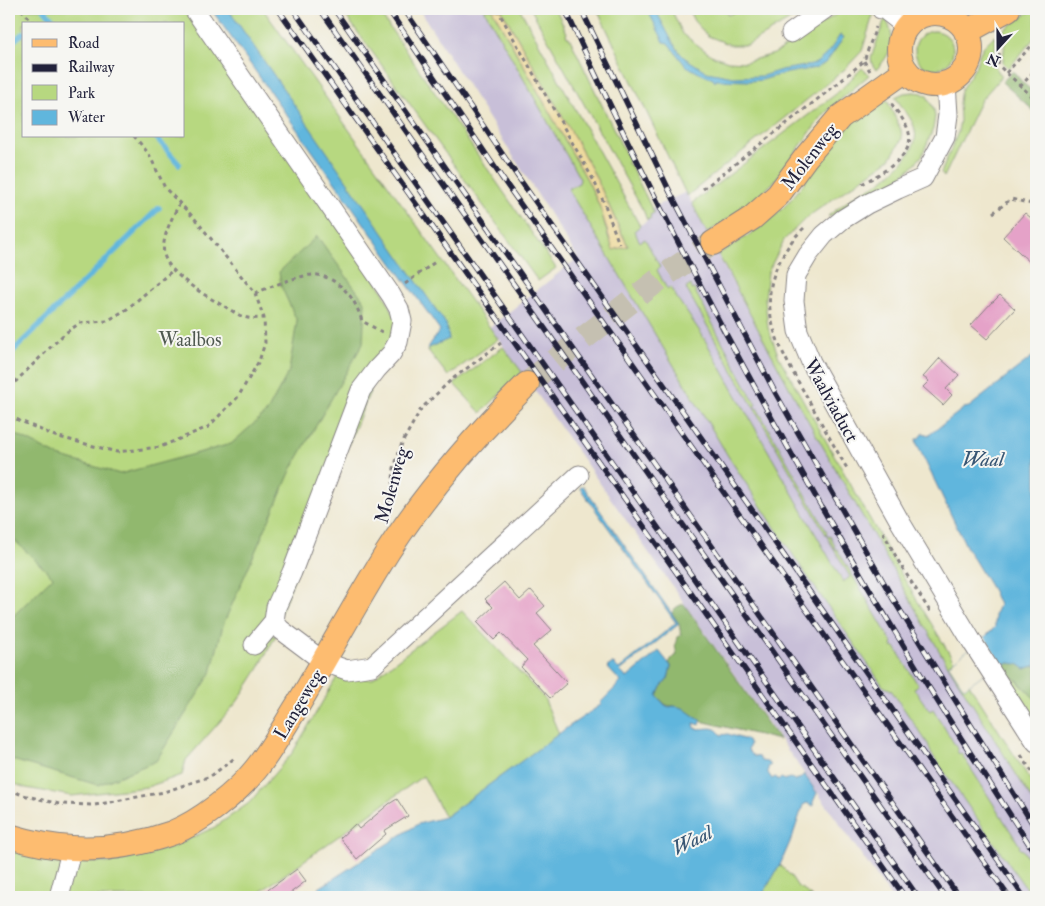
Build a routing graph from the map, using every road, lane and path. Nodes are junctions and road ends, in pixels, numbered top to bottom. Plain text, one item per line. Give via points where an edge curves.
1 (21, 9) edge
2 (194, 9) edge
3 (497, 9) edge
4 (824, 9) edge
5 (1008, 9) edge
6 (883, 10) edge
7 (32, 22) edge
8 (907, 27) junction
9 (791, 32) dead end
10 (966, 32) junction
11 (1036, 41) edge
12 (864, 61) junction
13 (1036, 69) edge
14 (906, 70) junction
15 (946, 83) junction
16 (1020, 87) junction
17 (881, 88) junction
18 (1036, 100) edge
19 (136, 138) edge
20 (860, 185) dead end
21 (703, 189) dead end
22 (180, 203) junction
23 (1036, 205) edge
24 (993, 213) dead end
25 (809, 223) dead end
26 (713, 243) tunnel mouth
27 (619, 244) dead end
28 (435, 262) dead end
29 (173, 270) junction
30 (406, 283) dead end
31 (255, 292) junction
32 (264, 318) junction
33 (398, 342) junction
34 (501, 343) dead end
35 (527, 384) tunnel mouth
36 (9, 388) edge
37 (9, 416) edge
38 (578, 475) dead end
39 (852, 477) dead end
40 (381, 524) dead end
41 (881, 529) dead end
42 (932, 615) dead end
43 (274, 621) junction
44 (254, 645) dead end
45 (324, 662) junction
46 (1036, 742) edge
47 (241, 754) dead end
48 (9, 790) edge
49 (9, 836) edge
50 (72, 848) junction
51 (59, 897) edge

1 - 7 path
2 - 33 street via 391,295 402,321
3 - 27 path via 594,182
4 - 9 street
5 - 10 main road
6 - 8 street
6 - 12 path, Molenweg
8 - 10 main road via 921,16 938,13 954,19
8 - 14 main road via 899,48
10 - 15 main road via 970,47 968,62 959,75
11 - 16 path via 1006,74
12 - 17 path
12 - 21 path, Molenweg
13 - 16 path
14 - 15 main road via 917,80 931,84
14 - 17 main road, Molenweg
15 - 46 street, Waalviaduct via 948,115 945,137 923,178 843,219 808,254 796,275 794,301 798,331 811,362 899,520
16 - 18 path
17 - 20 path via 907,128 909,143 904,155 894,164
17 - 26 main road, Molenweg via 840,117 778,195 752,218
19 - 22 path via 149,154 165,188
22 - 29 path via 165,239 164,255
22 - 31 path
23 - 24 path via 1011,200
25 - 39 path, Waalviaduct via 789,244 774,270 769,299 772,327 784,356
28 - 30 path
29 - 32 path via 198,292 232,311 247,318
29 - 36 path via 127,309 107,321 80,323 64,334
31 - 32 path
31 - 33 path via 297,278 317,275 332,279 347,291 362,321
32 - 37 path via 265,342 259,361 238,397 208,427 160,447 117,452 56,436
33 - 43 street via 361,390 276,607
34 - 40 path, Molenweg via 451,380 421,409 402,443 394,468 392,492
35 - 45 main road, Molenweg via 490,421 423,502 378,567
38 - 45 street, Langeweg via 372,666 347,670
41 - 42 path
43 - 44 street
43 - 45 street
45 - 50 main road, Langeweg via 256,770 234,794 202,817 173,832 141,842
47 - 48 path via 211,776 164,792 95,805 59,804
49 - 50 main road, Langeweg
50 - 51 street

